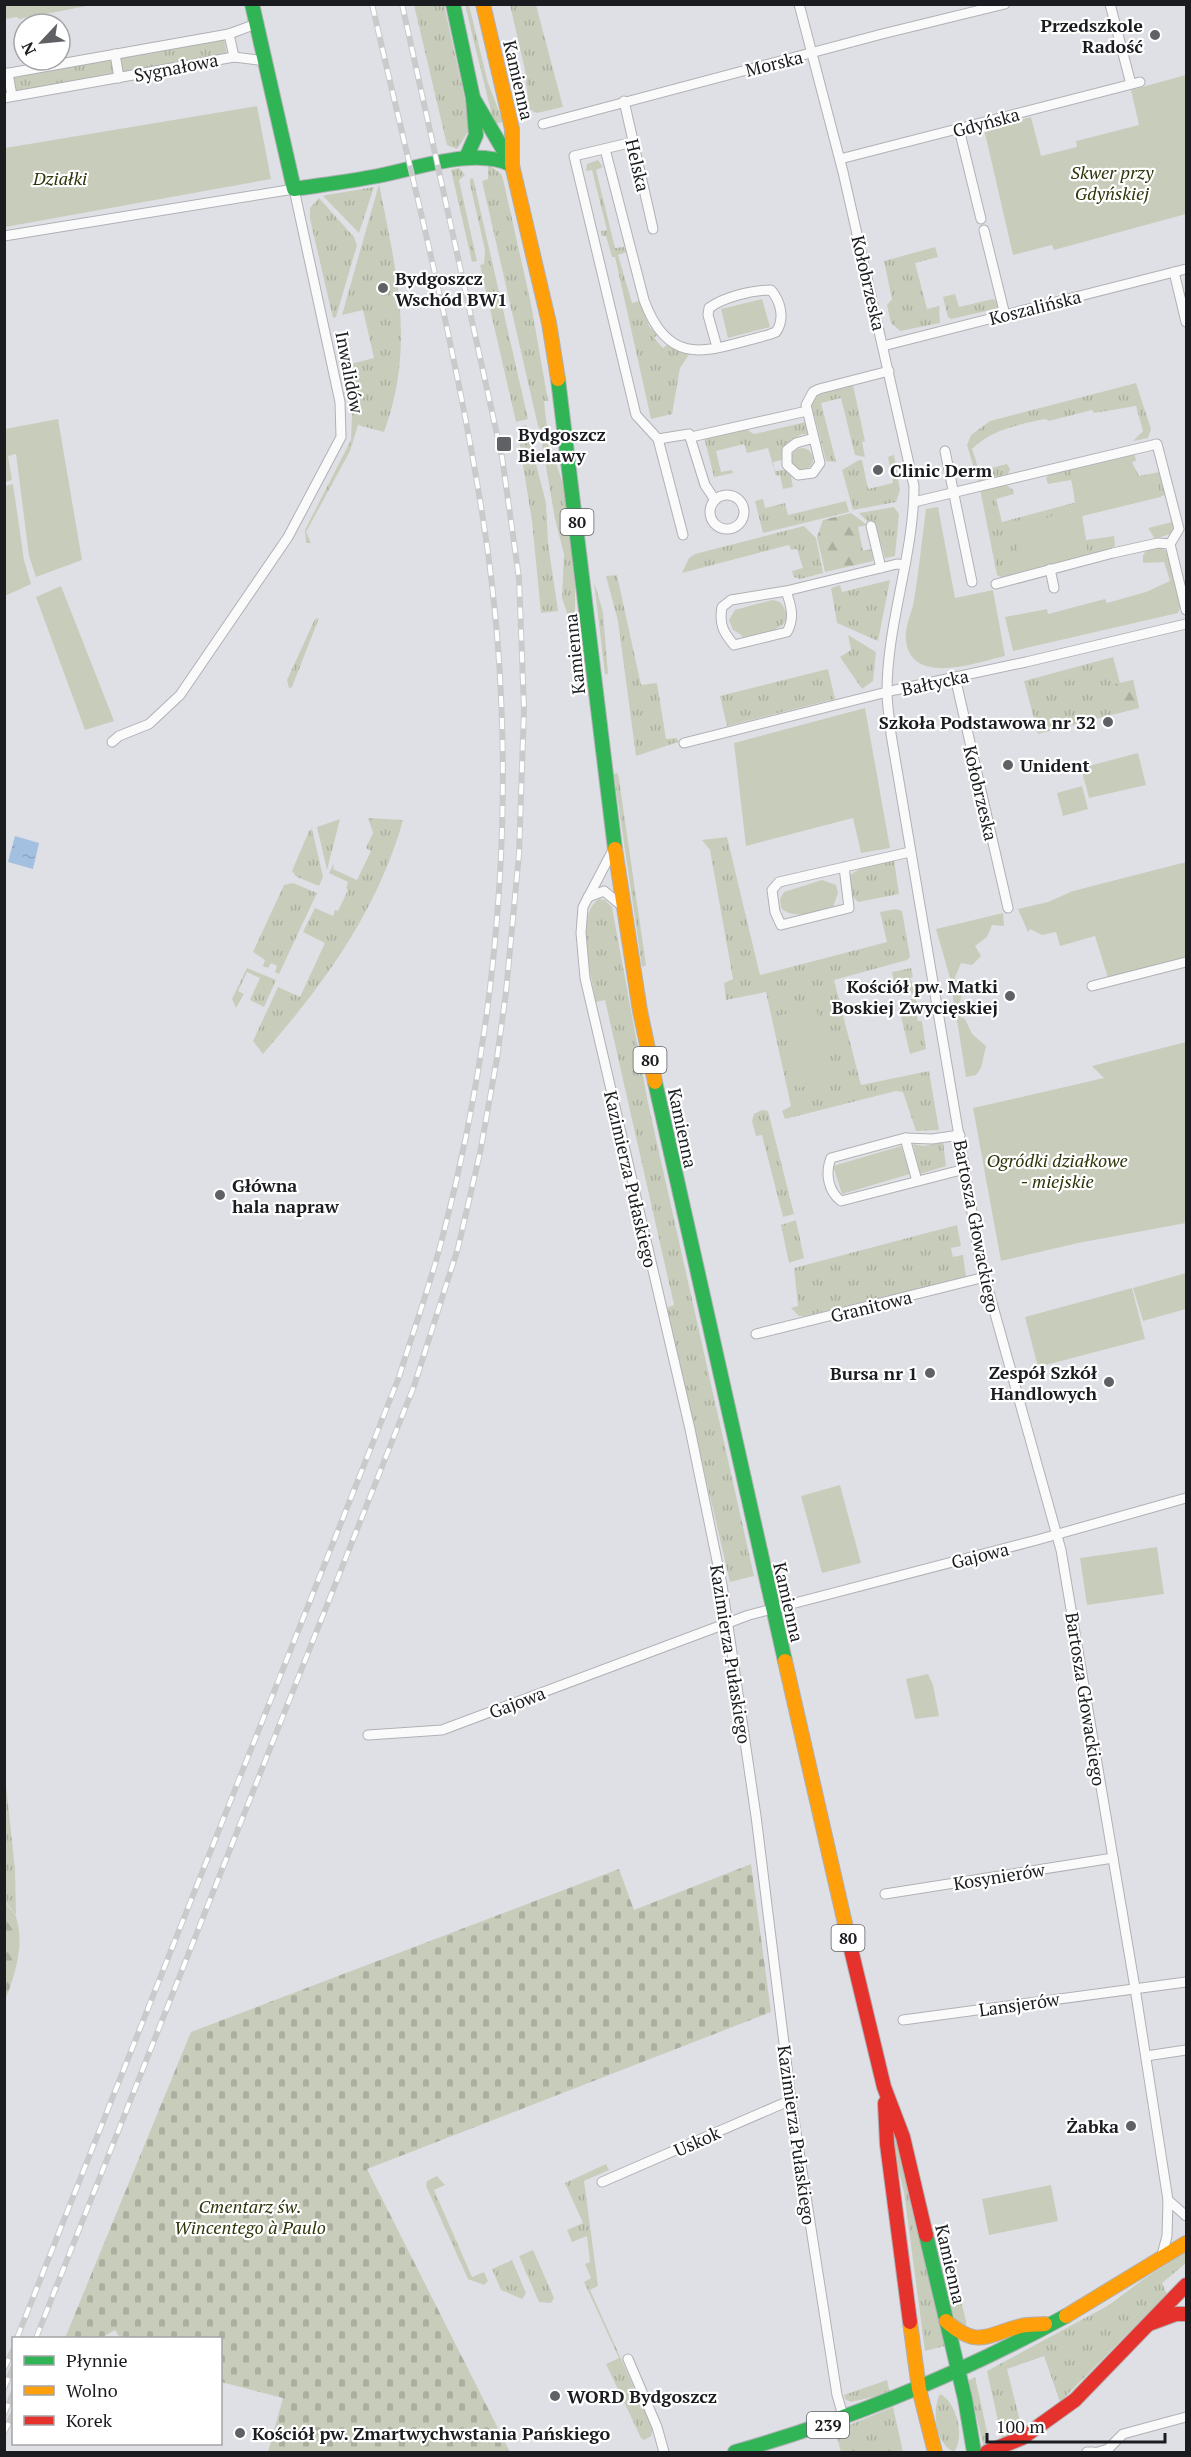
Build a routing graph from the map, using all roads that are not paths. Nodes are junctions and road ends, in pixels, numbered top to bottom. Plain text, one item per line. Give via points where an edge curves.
1 (252, 4) edge
2 (453, 4) edge
3 (483, 4) edge
4 (799, 4) edge
5 (1005, 4) edge
6 (1110, 4) edge
7 (256, 24) junction
8 (229, 34) junction
9 (813, 53) junction
10 (115, 54) junction
11 (234, 57) junction
12 (266, 61) junction
13 (6, 73) edge
14 (118, 78) junction
15 (8, 97) edge
16 (473, 98) junction
17 (624, 101) junction
18 (543, 124) dead end
19 (959, 129) junction
20 (633, 142) junction
21 (605, 148) junction
22 (466, 158) junction
23 (840, 159) junction
24 (512, 165) junction
25 (294, 189) junction
26 (981, 219) dead end
27 (653, 229) dead end
28 (984, 230) dead end
29 (4, 236) edge
30 (1186, 269) edge
31 (1174, 272) junction
32 (1005, 315) junction
33 (1186, 322) edge
34 (883, 346) junction
35 (717, 347) junction
36 (889, 371) junction
37 (807, 411) junction
38 (691, 437) junction
39 (814, 438) junction
40 (658, 439) junction
41 (945, 451) dead end
42 (954, 492) junction
43 (715, 500) dead end
44 (914, 502) junction
45 (872, 526) dead end
46 (682, 535) dead end
47 (1170, 544) junction
48 (905, 565) junction
49 (881, 568) junction
50 (1050, 569) junction
51 (972, 582) dead end
52 (996, 584) dead end
53 (1054, 588) dead end
54 (786, 591) junction
55 (1186, 610) edge
56 (1186, 624) edge
57 (955, 677) junction
58 (887, 692) junction
59 (112, 742) dead end
60 (684, 743) dead end
61 (614, 848) junction
62 (910, 852) junction
63 (844, 867) junction
64 (588, 897) junction
65 (622, 906) junction
66 (1008, 908) dead end
67 (1186, 962) edge
68 (1092, 986) dead end
69 (960, 1135) junction
70 (905, 1138) junction
71 (965, 1169) junction
72 (917, 1181) junction
73 (985, 1277) junction
74 (756, 1334) dead end
75 (1186, 1498) edge
76 (1057, 1534) junction
77 (772, 1608) junction
78 (728, 1621) junction
79 (368, 1735) dead end
80 (1113, 1858) junction
81 (885, 1894) dead end
82 (1186, 1982) edge
83 (1135, 1988) junction
84 (903, 2020) dead end
85 (1186, 2050) edge
86 (1146, 2056) junction
87 (884, 2087) junction
88 (791, 2100) junction
89 (602, 2182) dead end
90 (1168, 2200) junction
91 (1186, 2216) edge
92 (1186, 2243) edge
93 (1161, 2260) junction
94 (1186, 2285) edge
95 (1186, 2314) edge
96 (946, 2321) junction
97 (1052, 2324) junction
98 (1149, 2324) junction
99 (628, 2359) dead end
100 (958, 2372) junction
101 (920, 2389) junction
102 (1186, 2417) edge
103 (844, 2419) junction
104 (664, 2452) edge
105 (735, 2452) edge
106 (935, 2452) edge
107 (974, 2452) edge
108 (987, 2452) edge
109 (1087, 2452) edge
110 (1095, 2452) edge

1 - 7 main road, Inwalidów
2 - 16 main road, Kamienna / 80
3 - 24 main road, Kamienna / 80 via 512,129
4 - 9 street, Kołobrzeska
5 - 9 street, Morska
6 - 19 street, Gdyńska via 1136,83
7 - 8 street, Sygnałowa
7 - 12 main road, Inwalidów
8 - 10 street, Sygnałowa
8 - 11 street, Sygnałowa
9 - 17 street, Morska
9 - 23 street, Kołobrzeska
10 - 13 street, Sygnałowa
10 - 14 street, Sygnałowa
11 - 12 street, Sygnałowa
11 - 14 street, Sygnałowa
12 - 25 main road, Inwalidów
13 - 15 street, Sygnałowa
14 - 15 street, Sygnałowa
16 - 22 main road via 476,135
16 - 24 main road, Kamienna / 80
17 - 18 street, Morska
17 - 20 street, Helska
19 - 23 street, Gdyńska
19 - 26 street
20 - 21 street
20 - 27 street, Helska
21 - 35 street via 637,276 656,327 664,338 682,348
21 - 40 street via 574,156 636,415
22 - 24 main road via 498,158
22 - 25 main road
23 - 34 street, Kołobrzeska
24 - 61 main road, Kamienna / 80 via 549,323 566,424
25 - 29 street
25 - 59 street, Inwalidów via 340,402 340,437 288,537 180,696 149,724
28 - 32 street
30 - 31 street, Koszalińska
31 - 32 street, Koszalińska
31 - 33 street
32 - 34 street, Koszalińska
34 - 36 street, Kołobrzeska
35 - 35 street via 776,332 782,317 771,290 719,301 709,308
36 - 37 street via 819,389 808,398
36 - 44 street, Kołobrzeska via 907,448
37 - 38 street
37 - 39 street
38 - 40 street via 686,433
38 - 43 street via 705,485
39 - 39 street via 796,443 788,450 787,465 798,475 813,473 820,464
40 - 46 street
41 - 42 street
42 - 44 street
42 - 47 street via 1157,444 1178,522 1177,536
42 - 51 street
44 - 48 street, Kołobrzeska
45 - 49 street
47 - 50 street via 1147,545
47 - 55 street
48 - 49 street
48 - 58 street, Bartosza Głowackiego via 892,635
49 - 54 street
50 - 52 street
50 - 53 street
54 - 54 street via 732,600 722,608 721,626 734,645 788,632 792,608
56 - 57 street, Bałtycka
57 - 58 street, Bałtycka
57 - 66 street, Kołobrzeska
58 - 60 street, Bałtycka
58 - 62 street, Bartosza Głowackiego
61 - 64 street, Kazimierza Pułaskiego
61 - 65 main road, Kamienna / 80
62 - 63 street
62 - 69 street, Bartosza Głowackiego
63 - 63 street via 779,882 772,890 781,925 849,908
64 - 65 street via 604,891
64 - 78 street, Kazimierza Pułaskiego via 581,920 585,978 690,1429
65 - 77 main road, Kamienna / 80 via 683,1214
67 - 68 street
69 - 70 street
69 - 71 street, Bartosza Głowackiego
70 - 72 street
70 - 72 street via 831,1158 826,1168 829,1181 841,1201
71 - 72 street
71 - 73 street, Bartosza Głowackiego
73 - 74 street, Granitowa
73 - 76 street, Bartosza Głowackiego
75 - 76 street, Gajowa
76 - 77 street, Gajowa
76 - 80 street, Bartosza Głowackiego
77 - 78 street, Gajowa
77 - 87 main road, Kamienna / 80
78 - 79 street, Gajowa via 442,1730
78 - 88 street, Kazimierza Pułaskiego
80 - 81 street, Kosynierów
80 - 83 street, Bartosza Głowackiego
82 - 83 street, Lansjerów
83 - 84 street, Lansjerów
83 - 86 street, Bartosza Głowackiego
85 - 86 street
86 - 90 street, Bartosza Głowackiego
87 - 96 main road, Kamienna / 80 via 903,2137
87 - 101 main road, Kamienna / 80 via 887,2144
88 - 89 street, Uskok
88 - 103 street, Kazimierza Pułaskiego
90 - 91 street
90 - 93 street, Bartosza Głowackiego via 1167,2236
92 - 93 main road, 239
93 - 97 main road, 239
94 - 98 main road
95 - 98 main road
96 - 97 main road via 963,2336 978,2340 1022,2326
96 - 100 main road, Kamienna / 80
97 - 100 main road, 239
98 - 108 main road via 1092,2385 1054,2416 1022,2438
99 - 104 street
100 - 101 main road, 239
100 - 107 main road, Kamienna / 80
101 - 103 main road, 239
101 - 106 main road, Kamienna / 80
102 - 110 street via 1123,2434 1108,2449
103 - 105 main road, 239
109 - 110 street

